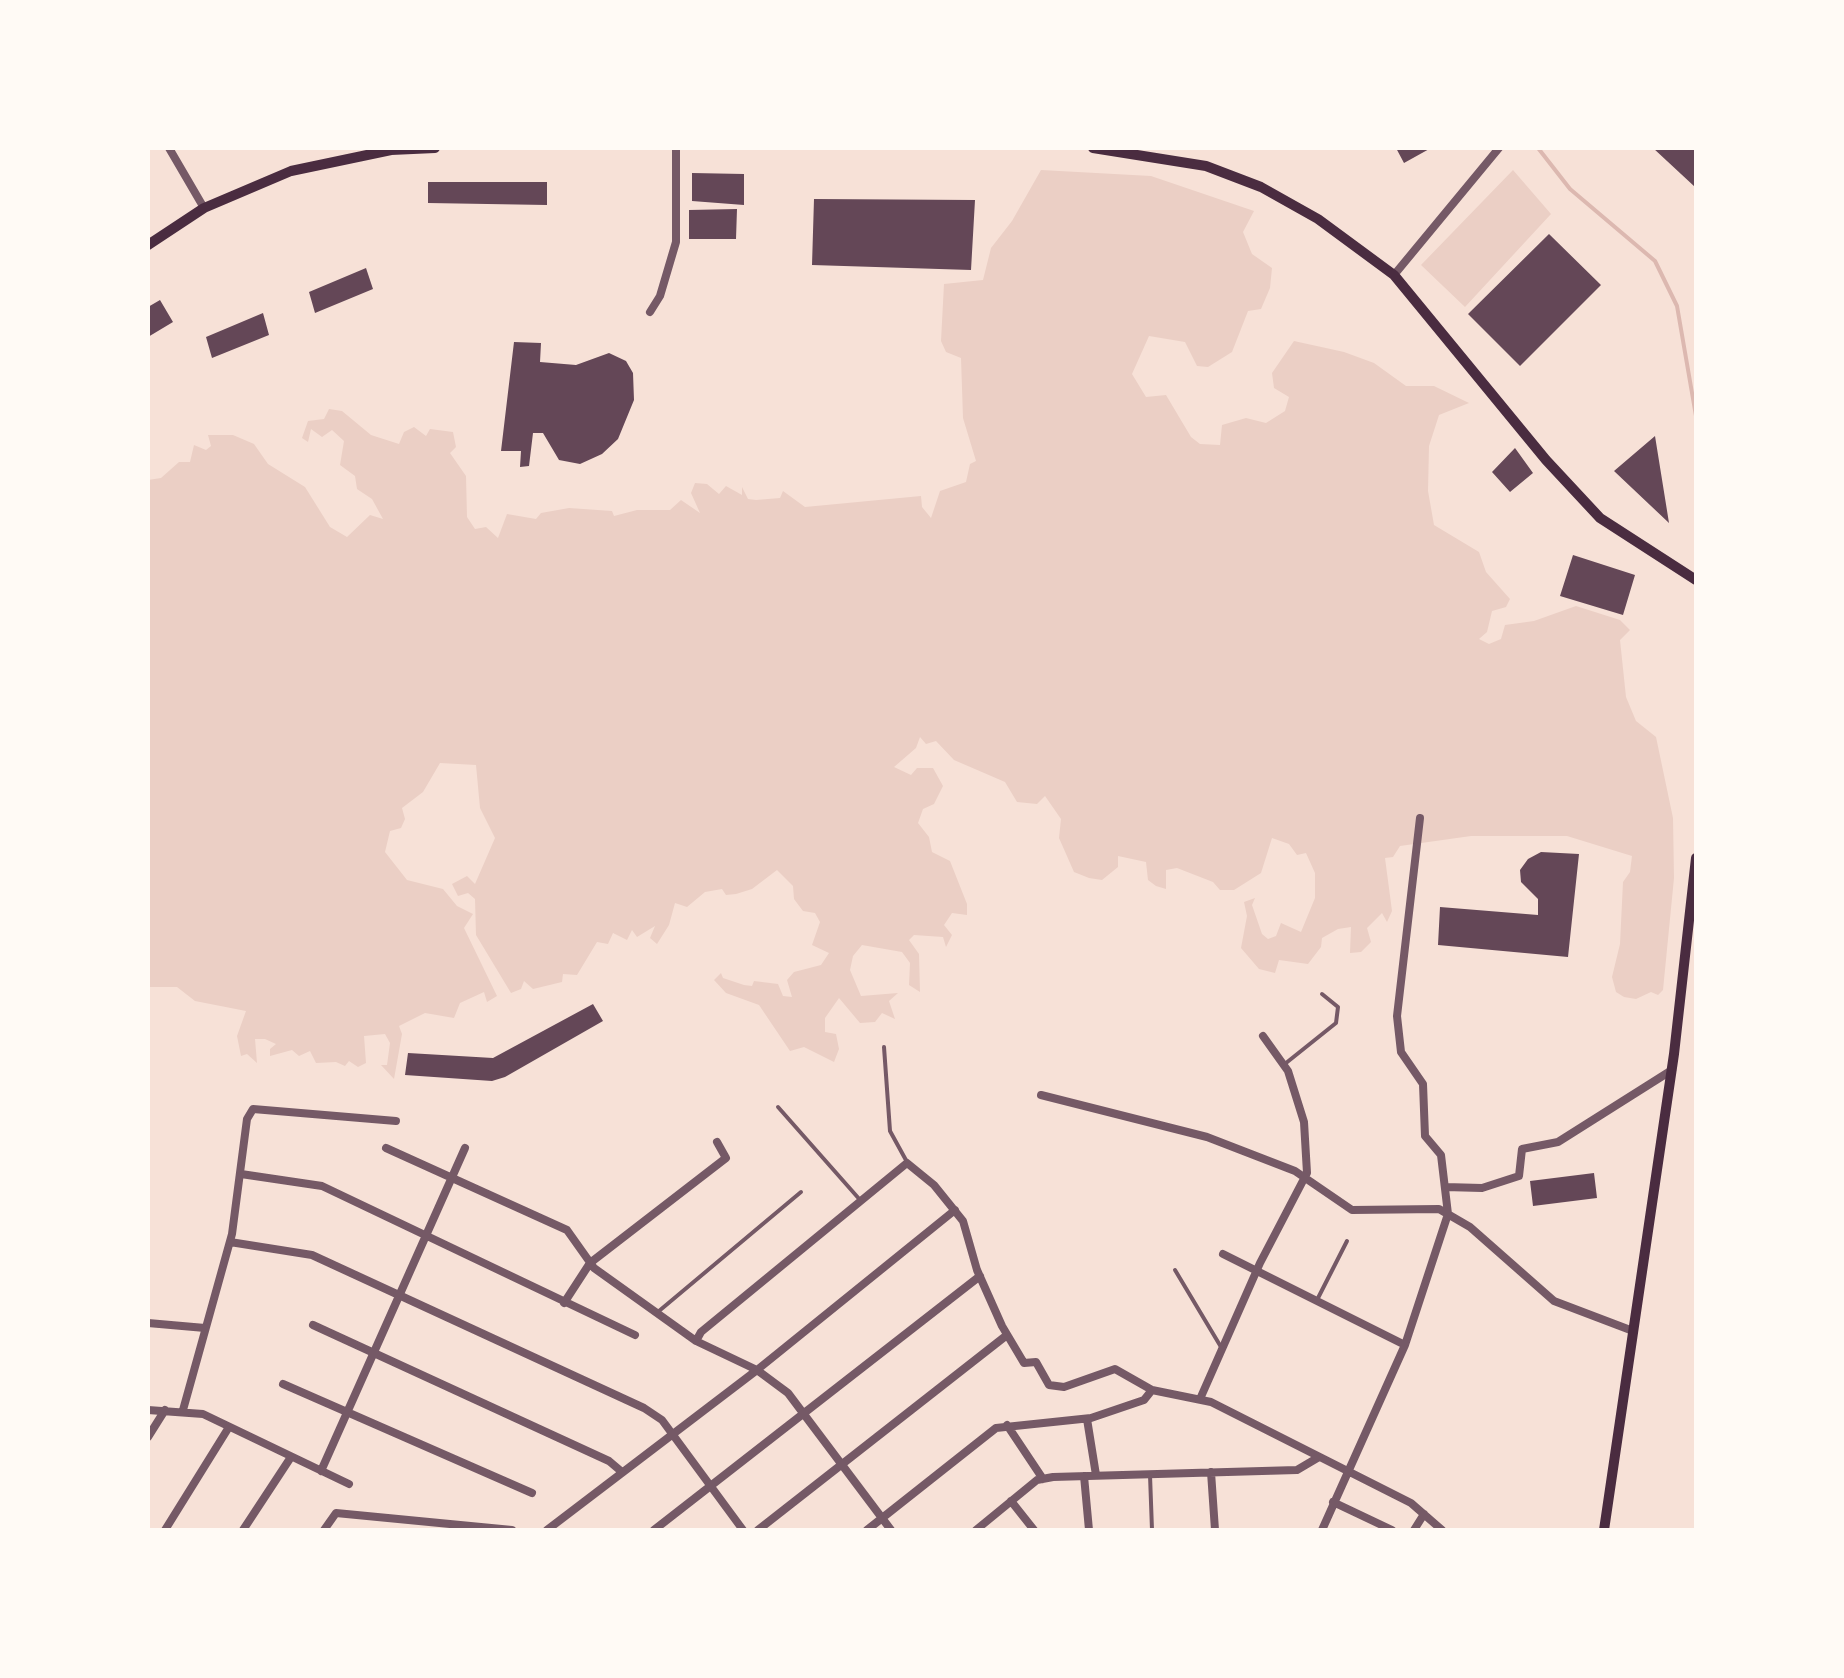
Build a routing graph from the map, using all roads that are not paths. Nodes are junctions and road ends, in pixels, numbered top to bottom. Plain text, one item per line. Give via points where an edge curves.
1 (169, 148) edge
2 (435, 148) edge
3 (676, 148) edge
4 (1093, 148) edge
5 (1498, 149) edge
6 (204, 208) junction
7 (148, 246) edge
8 (1394, 276) junction
9 (650, 312) dead end
10 (1696, 580) edge
11 (1420, 818) dead end
12 (1696, 858) edge
13 (1322, 994) dead end
14 (1264, 1036) dead end
15 (884, 1046) dead end
16 (1284, 1065) junction
17 (1672, 1070) junction
18 (1042, 1095) dead end
19 (778, 1107) dead end
20 (396, 1121) dead end
21 (718, 1142) dead end
22 (386, 1148) dead end
23 (464, 1148) dead end
24 (907, 1163) junction
25 (241, 1174) junction
26 (452, 1178) junction
27 (1304, 1178) junction
28 (1445, 1187) junction
29 (801, 1192) dead end
30 (861, 1201) junction
31 (955, 1210) junction
32 (1448, 1214) junction
33 (424, 1238) junction
34 (230, 1242) junction
35 (1347, 1242) dead end
36 (1223, 1254) dead end
37 (590, 1263) junction
38 (1175, 1270) dead end
39 (1260, 1272) junction
40 (980, 1276) junction
41 (398, 1297) junction
42 (1317, 1301) junction
43 (564, 1303) junction
44 (656, 1314) junction
45 (148, 1323) edge
46 (313, 1324) dead end
47 (205, 1328) junction
48 (1633, 1330) junction
49 (1007, 1335) junction
50 (635, 1336) dead end
51 (696, 1341) junction
52 (1405, 1345) junction
53 (1222, 1348) junction
54 (373, 1353) junction
55 (757, 1370) junction
56 (283, 1384) dead end
57 (1152, 1390) junction
58 (1200, 1400) junction
59 (148, 1410) edge
60 (165, 1410) junction
61 (183, 1410) junction
62 (347, 1412) junction
63 (805, 1416) junction
64 (1087, 1419) junction
65 (1007, 1425) junction
66 (229, 1427) junction
67 (671, 1433) junction
68 (148, 1437) edge
69 (291, 1456) junction
70 (1318, 1457) junction
71 (842, 1466) junction
72 (321, 1470) junction
73 (622, 1472) junction
74 (1210, 1472) junction
75 (1348, 1472) junction
76 (1150, 1474) junction
77 (1096, 1475) junction
78 (1084, 1476) junction
79 (1044, 1479) junction
80 (349, 1484) dead end
81 (711, 1487) junction
82 (532, 1493) dead end
83 (1011, 1501) junction
84 (1333, 1502) junction
85 (1424, 1514) junction
86 (882, 1518) junction
87 (165, 1530) edge
88 (243, 1530) edge
89 (324, 1530) edge
90 (512, 1530) edge
91 (546, 1530) edge
92 (654, 1530) edge
93 (743, 1530) edge
94 (758, 1530) edge
95 (867, 1530) edge
96 (891, 1530) edge
97 (976, 1530) edge
98 (1034, 1530) edge
99 (1089, 1530) edge
100 (1152, 1530) edge
101 (1215, 1530) edge
102 (1322, 1530) edge
103 (1392, 1530) edge
104 (1414, 1530) edge
105 (1442, 1530) edge
106 (1604, 1530) edge

1 - 6 street
2 - 6 main road via 291,171
3 - 9 street via 676,242
4 - 8 main road via 1206,166 1261,186 1318,218
5 - 8 street
6 - 7 main road
8 - 10 main road via 1600,518
11 - 28 street via 1397,1016 1401,1052 1423,1084 1426,1136 1441,1155
12 - 17 main road
13 - 16 lane via 1338,1007 1336,1023
14 - 16 street
15 - 24 lane via 890,1131
16 - 27 street via 1304,1122
17 - 28 street via 1558,1142 1522,1149 1519,1176 1482,1188
17 - 48 main road
18 - 27 street via 1207,1138
19 - 30 lane
20 - 25 street via 253,1108 246,1118
21 - 37 street via 726,1158
22 - 26 street
23 - 26 street
24 - 30 street
24 - 31 street
25 - 33 street via 329,1190
25 - 34 street
26 - 33 street
26 - 37 street via 567,1230
27 - 32 street via 1352,1210
27 - 39 street
28 - 32 street
29 - 44 lane
30 - 51 street
31 - 40 street
31 - 55 street
32 - 48 street via 1554,1301
32 - 52 street
33 - 41 street
33 - 43 street
34 - 41 street via 312,1255
34 - 47 street
35 - 42 lane
36 - 39 street
37 - 43 street
37 - 44 street
38 - 53 lane
39 - 42 street
39 - 53 street
40 - 49 street
40 - 63 street
41 - 54 street
41 - 67 street via 644,1408
42 - 52 street
43 - 50 street
44 - 51 street
45 - 47 street
46 - 54 street
47 - 61 street
48 - 106 main road
49 - 57 street via 1049,1385 1064,1387 1115,1369
49 - 71 street
51 - 55 street
52 - 75 street
53 - 58 street
54 - 62 street
54 - 73 street
55 - 63 street
55 - 67 street
56 - 62 street
57 - 58 street
57 - 64 street via 1144,1400
58 - 70 street
59 - 60 street
60 - 61 street
60 - 68 street
61 - 66 street
62 - 72 street
62 - 82 street
63 - 71 street
63 - 81 street
64 - 65 street
64 - 77 street
65 - 79 street
65 - 86 street
66 - 69 street
66 - 87 street
67 - 73 street
67 - 81 street
69 - 72 street
69 - 88 street
70 - 74 street via 1297,1470
70 - 75 street
71 - 86 street
71 - 94 street
72 - 80 street
73 - 91 street
74 - 76 street
74 - 101 street
75 - 84 street
75 - 85 street
76 - 77 street
76 - 100 lane
77 - 78 street
78 - 79 street
78 - 99 street
79 - 83 street
81 - 92 street
81 - 93 street
83 - 97 street
83 - 98 street
84 - 102 street
84 - 103 street
85 - 104 street
85 - 105 street
86 - 95 street
86 - 96 street
89 - 90 street via 336,1513

